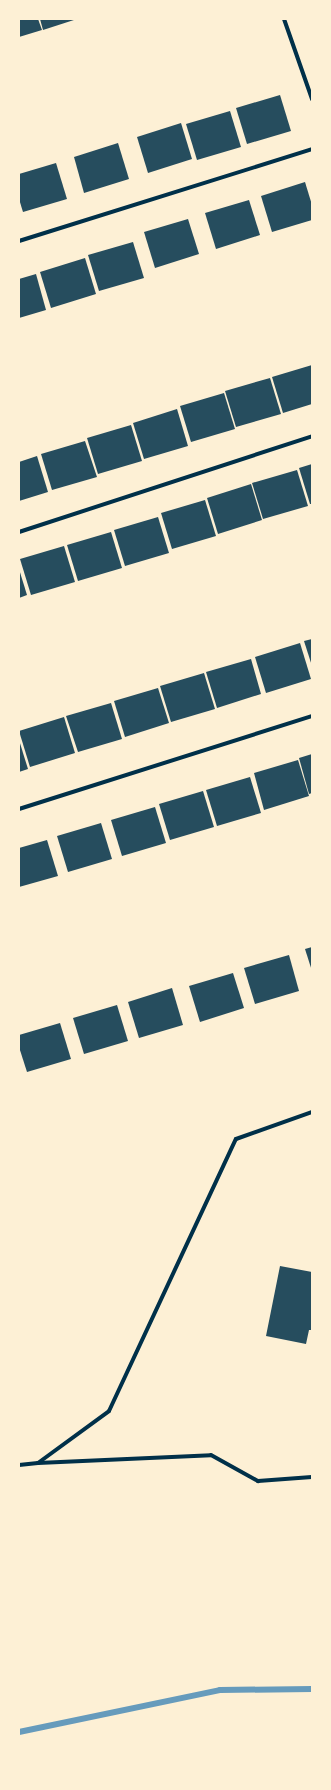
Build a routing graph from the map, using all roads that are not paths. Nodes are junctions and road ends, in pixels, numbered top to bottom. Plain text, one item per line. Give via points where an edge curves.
1 (284, 19) edge
2 (312, 99) edge
3 (312, 149) edge
4 (19, 241) edge
5 (312, 436) edge
6 (19, 532) edge
7 (312, 716) edge
8 (19, 809) edge
9 (312, 1112) edge
10 (38, 1462) junction
11 (19, 1465) edge
12 (312, 1477) edge

1 - 2 street
3 - 4 street
5 - 6 street
7 - 8 street
9 - 10 street via 236,1138 109,1411
10 - 11 street
10 - 12 street via 211,1455 258,1481

